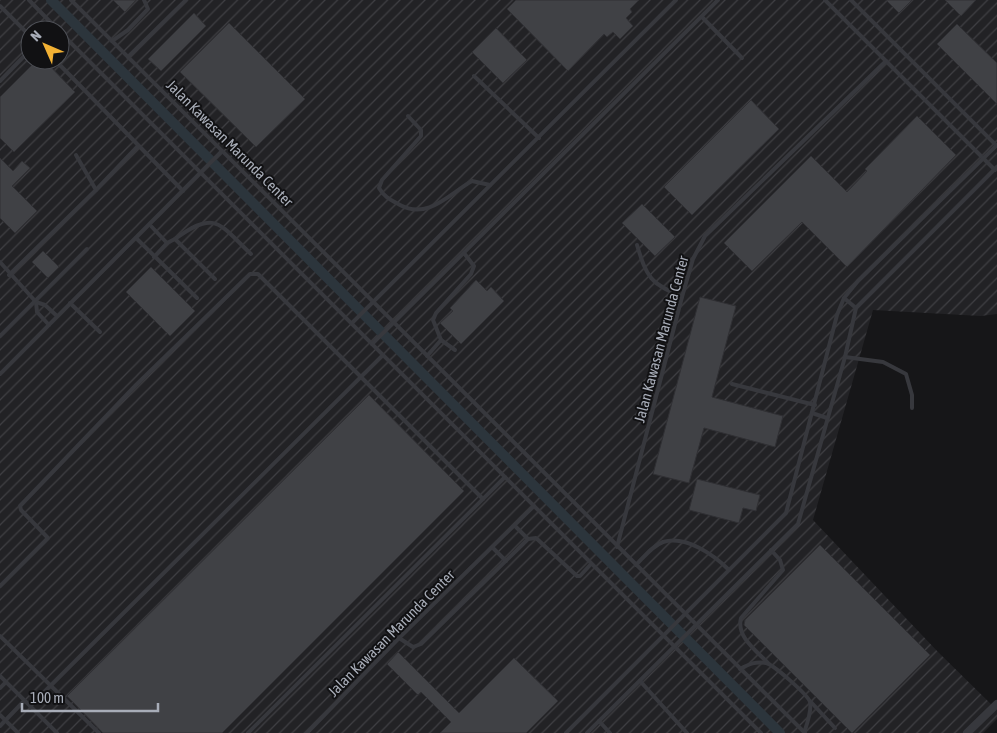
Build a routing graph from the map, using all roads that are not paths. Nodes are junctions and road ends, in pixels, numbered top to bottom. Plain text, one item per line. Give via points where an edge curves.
1 (28, 0) edge
2 (71, 0) edge
3 (144, 0) edge
4 (186, 0) edge
5 (676, 0) edge
6 (718, 0) edge
7 (825, 0) edge
8 (851, 0) edge
9 (0, 6) edge
10 (702, 17) junction
11 (48, 20) edge
12 (20, 26) edge
13 (112, 41) junction
14 (70, 42) edge
15 (128, 57) junction
16 (742, 58) dead end
17 (20, 60) edge
18 (886, 61) junction
19 (65, 70) edge
20 (474, 76) dead end
21 (0, 81) edge
22 (408, 116) dead end
23 (539, 138) junction
24 (138, 146) junction
25 (997, 146) edge
26 (221, 152) junction
27 (76, 155) dead end
28 (984, 159) junction
29 (996, 169) edge
30 (202, 171) junction
31 (490, 185) junction
32 (96, 190) junction
33 (183, 191) junction
34 (150, 225) junction
35 (136, 238) junction
36 (175, 239) junction
37 (167, 243) junction
38 (637, 245) dead end
39 (87, 249) dead end
40 (464, 253) junction
41 (251, 254) dead end
42 (154, 257) junction
43 (0, 262) edge
44 (10, 275) junction
45 (215, 279) dead end
46 (682, 297) junction
47 (197, 298) dead end
48 (844, 298) junction
49 (36, 302) junction
50 (70, 303) junction
51 (372, 303) junction
52 (856, 308) junction
53 (58, 316) junction
54 (353, 322) junction
55 (393, 324) junction
56 (49, 325) junction
57 (100, 332) dead end
58 (0, 336) edge
59 (441, 340) junction
60 (373, 343) junction
61 (455, 350) dead end
62 (383, 355) junction
63 (427, 356) junction
64 (845, 357) junction
65 (0, 374) edge
66 (361, 377) junction
67 (732, 384) dead end
68 (815, 405) junction
69 (912, 408) dead end
70 (812, 414) junction
71 (827, 418) junction
72 (505, 477) junction
73 (483, 499) junction
74 (534, 506) junction
75 (514, 526) junction
76 (528, 539) junction
77 (617, 547) junction
78 (493, 548) junction
79 (771, 550) junction
80 (506, 561) junction
81 (592, 564) junction
82 (636, 565) junction
83 (729, 570) junction
84 (0, 586) edge
85 (685, 614) junction
86 (695, 626) junction
87 (663, 635) junction
88 (0, 636) edge
89 (399, 638) junction
90 (675, 647) junction
91 (769, 664) junction
92 (740, 668) junction
93 (0, 676) edge
94 (640, 681) junction
95 (6, 682) junction
96 (52, 686) junction
97 (0, 688) edge
98 (24, 701) junction
99 (810, 701) junction
100 (997, 704) edge
101 (30, 706) junction
102 (0, 715) edge
103 (6, 720) junction
104 (599, 721) junction
105 (0, 726) edge
106 (835, 728) dead end
107 (18, 733) edge
108 (57, 733) edge
109 (99, 733) edge
110 (248, 733) edge
111 (307, 733) edge
112 (566, 733) edge
113 (587, 733) edge
114 (610, 733) edge
115 (687, 733) edge
116 (761, 733) edge
117 (804, 733) edge
118 (967, 733) edge

1 - 11 lane
2 - 13 lane, Jalan Kawasan Marunda Center
3 - 13 lane via 148,9
4 - 15 lane
5 - 23 lane
6 - 10 lane
7 - 18 lane
8 - 25 lane
9 - 12 lane
10 - 16 lane
10 - 40 lane
13 - 15 lane, Jalan Kawasan Marunda Center
14 - 30 lane
15 - 26 lane, Jalan Kawasan Marunda Center
17 - 21 lane
18 - 28 lane
18 - 46 lane, Jalan Kawasan Marunda Center via 705,236 693,259
19 - 24 lane
20 - 23 lane
22 - 31 lane via 421,130 421,136 382,180 378,188 387,198 417,211 446,199 472,180
23 - 31 lane
24 - 32 lane
24 - 33 lane
25 - 28 lane
26 - 30 lane
26 - 51 lane, Jalan Kawasan Marunda Center
27 - 32 lane
28 - 29 lane
28 - 48 lane
29 - 52 lane
30 - 33 lane
30 - 54 lane
31 - 51 lane
32 - 44 lane
33 - 34 lane
34 - 35 lane
34 - 37 lane
35 - 42 lane
35 - 50 lane
36 - 37 lane
36 - 41 lane via 194,225 211,221 218,223
36 - 45 lane
37 - 42 lane
38 - 46 lane via 648,276
39 - 49 lane
40 - 55 lane
40 - 59 lane via 474,266 472,274 436,313 433,320
42 - 47 lane
43 - 44 lane
44 - 49 lane
46 - 77 lane, Jalan Kawasan Marunda Center
48 - 52 lane
48 - 68 lane
49 - 53 lane
49 - 56 lane via 37,312
49 - 58 lane
50 - 53 lane
50 - 57 lane
51 - 54 lane
51 - 55 lane, Jalan Kawasan Marunda Center
52 - 64 lane
53 - 56 lane
54 - 60 lane
55 - 60 lane
55 - 63 lane, Jalan Kawasan Marunda Center
56 - 65 lane
59 - 61 lane
59 - 63 lane
60 - 62 lane
62 - 66 lane
62 - 72 lane
63 - 77 lane, Jalan Kawasan Marunda Center
64 - 69 lane via 883,362 906,374
64 - 71 lane
66 - 73 lane
66 - 84 lane via 258,274 250,274 20,506 48,538
66 - 96 lane
67 - 68 lane
68 - 70 lane
70 - 71 lane
70 - 83 lane via 787,510
71 - 79 lane via 801,518
72 - 73 lane
72 - 74 lane
73 - 110 lane
74 - 75 lane, Jalan Kawasan Marunda Center
74 - 81 lane
75 - 76 lane
75 - 78 lane, Jalan Kawasan Marunda Center
76 - 80 lane
76 - 81 lane via 536,538 577,576
77 - 82 lane, Jalan Kawasan Marunda Center
78 - 80 lane
78 - 89 lane, Jalan Kawasan Marunda Center
79 - 86 lane
79 - 91 lane via 780,560 783,570 741,618 739,626 744,637
80 - 89 lane via 421,644 413,647
81 - 87 lane
82 - 83 lane via 654,547 679,540 712,555
82 - 85 lane, Jalan Kawasan Marunda Center
83 - 85 lane
85 - 86 lane, Jalan Kawasan Marunda Center
85 - 87 lane
86 - 90 lane
86 - 92 lane, Jalan Kawasan Marunda Center
87 - 90 lane
87 - 112 lane
88 - 96 lane
89 - 111 lane, Jalan Kawasan Marunda Center
90 - 94 lane
90 - 116 lane
91 - 92 lane via 755,662
91 - 99 lane
92 - 117 lane, Jalan Kawasan Marunda Center
93 - 95 lane
94 - 104 lane
94 - 115 lane
95 - 97 lane
95 - 98 lane
96 - 101 lane
96 - 109 lane
98 - 101 lane
98 - 103 lane
99 - 106 lane
99 - 117 lane
100 - 118 street
101 - 108 lane
102 - 103 lane
103 - 105 lane
103 - 107 lane
104 - 113 lane
104 - 114 lane

